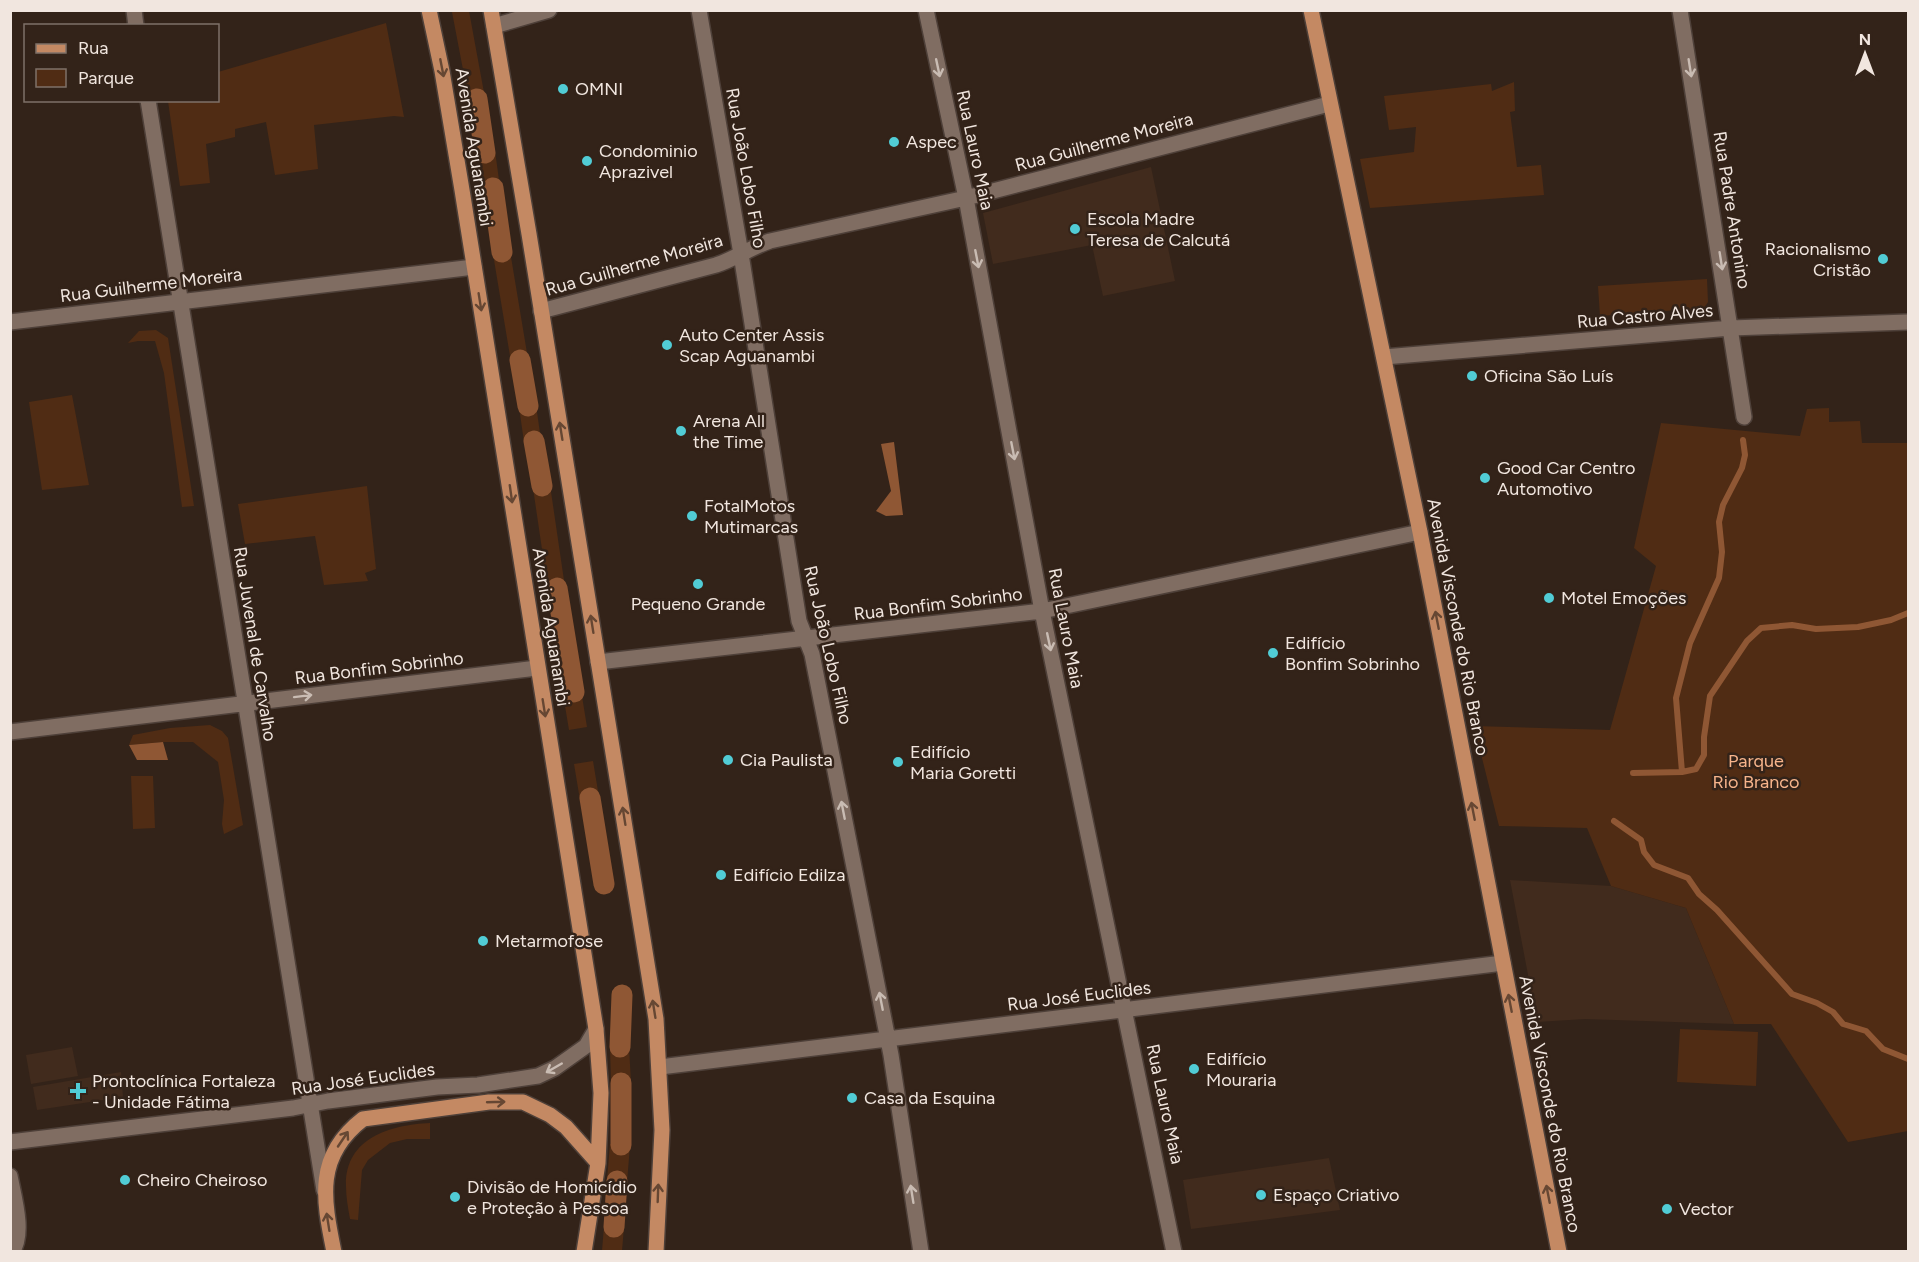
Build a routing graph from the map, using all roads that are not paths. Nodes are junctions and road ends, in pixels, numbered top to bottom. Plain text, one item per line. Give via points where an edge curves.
1 (429, 10) edge
2 (549, 10) edge
3 (699, 10) edge
4 (926, 10) edge
5 (1311, 10) edge
6 (1680, 10) edge
7 (493, 18) edge
8 (148, 102) edge
9 (1329, 104) junction
10 (966, 198) junction
11 (741, 254) junction
12 (474, 267) junction
13 (179, 301) junction
14 (541, 311) junction
15 (10, 322) edge
16 (1908, 322) edge
17 (1731, 328) junction
18 (1384, 357) junction
19 (1744, 417) dead end
20 (1420, 532) junction
21 (1042, 611) junction
22 (806, 639) junction
23 (598, 662) junction
24 (537, 668) junction
25 (245, 703) junction
26 (10, 732) edge
27 (1503, 963) junction
28 (1125, 1011) junction
29 (596, 1029) junction
30 (888, 1039) junction
31 (660, 1067) junction
32 (309, 1105) junction
33 (10, 1142) edge
34 (598, 1163) junction
35 (10, 1176) edge
36 (324, 1193) junction
37 (12, 1251) edge
38 (334, 1251) edge
39 (584, 1251) edge
40 (657, 1251) edge
41 (921, 1251) edge
42 (1174, 1251) edge
43 (1559, 1251) edge

1 -> 12 main road, Avenida Aguanambi
2 - 7 street
3 - 11 street, Rua João Lobo Filho
4 -> 10 street, Rua Lauro Maia
5 - 9 main road, Avenida Visconde do Rio Branco
6 -> 17 street, Rua Padre Antonino
7 - 14 main road
8 - 13 street, Rua Juvenal de Carvalho
9 - 10 street, Rua Guilherme Moreira
9 - 18 main road, Avenida Visconde do Rio Branco
10 - 11 street, Rua Guilherme Moreira via 770,241
10 -> 21 street, Rua Lauro Maia
11 - 14 street, Rua Guilherme Moreira via 716,265
11 - 22 street, Rua João Lobo Filho via 799,621
12 - 13 street, Rua Guilherme Moreira
12 -> 24 main road, Avenida Aguanambi
13 - 15 street, Rua Guilherme Moreira
13 - 25 street, Rua Juvenal de Carvalho
23 -> 14 main road
16 - 17 street, Rua Castro Alves
17 - 18 street, Rua Castro Alves
17 - 19 street, Rua Padre Antonino
18 - 20 main road, Avenida Visconde do Rio Branco
20 - 21 street, Rua Bonfim Sobrinho
27 -> 20 main road, Avenida Visconde do Rio Branco
21 - 22 street, Rua Bonfim Sobrinho
21 -> 28 street, Rua Lauro Maia
22 - 23 street, Rua Bonfim Sobrinho
30 -> 22 street, Rua João Lobo Filho
31 -> 23 main road via 656,1019
25 -> 24 street, Rua Bonfim Sobrinho
24 -> 29 main road, Avenida Aguanambi
25 - 26 street, Rua Bonfim Sobrinho
25 - 32 street, Rua Juvenal de Carvalho
27 - 28 street, Rua José Euclides
43 -> 27 main road, Avenida Visconde do Rio Branco
28 - 30 street, Rua José Euclides
28 - 42 street, Rua Lauro Maia
29 -> 32 street, Rua José Euclides via 586,1046 538,1076
29 - 34 main road, Avenida Aguanambi via 601,1093
30 - 31 street, Rua José Euclides
41 -> 30 street, Rua João Lobo Filho
40 -> 31 main road via 662,1130
32 - 33 street, Rua José Euclides
32 - 36 street, Rua Juvenal de Carvalho
36 -> 34 main road via 327,1169 335,1152 351,1128 363,1119 489,1102 523,1102 550,1115
34 - 39 main road, Avenida Aguanambi
35 - 37 street via 19,1233
38 -> 36 main road

